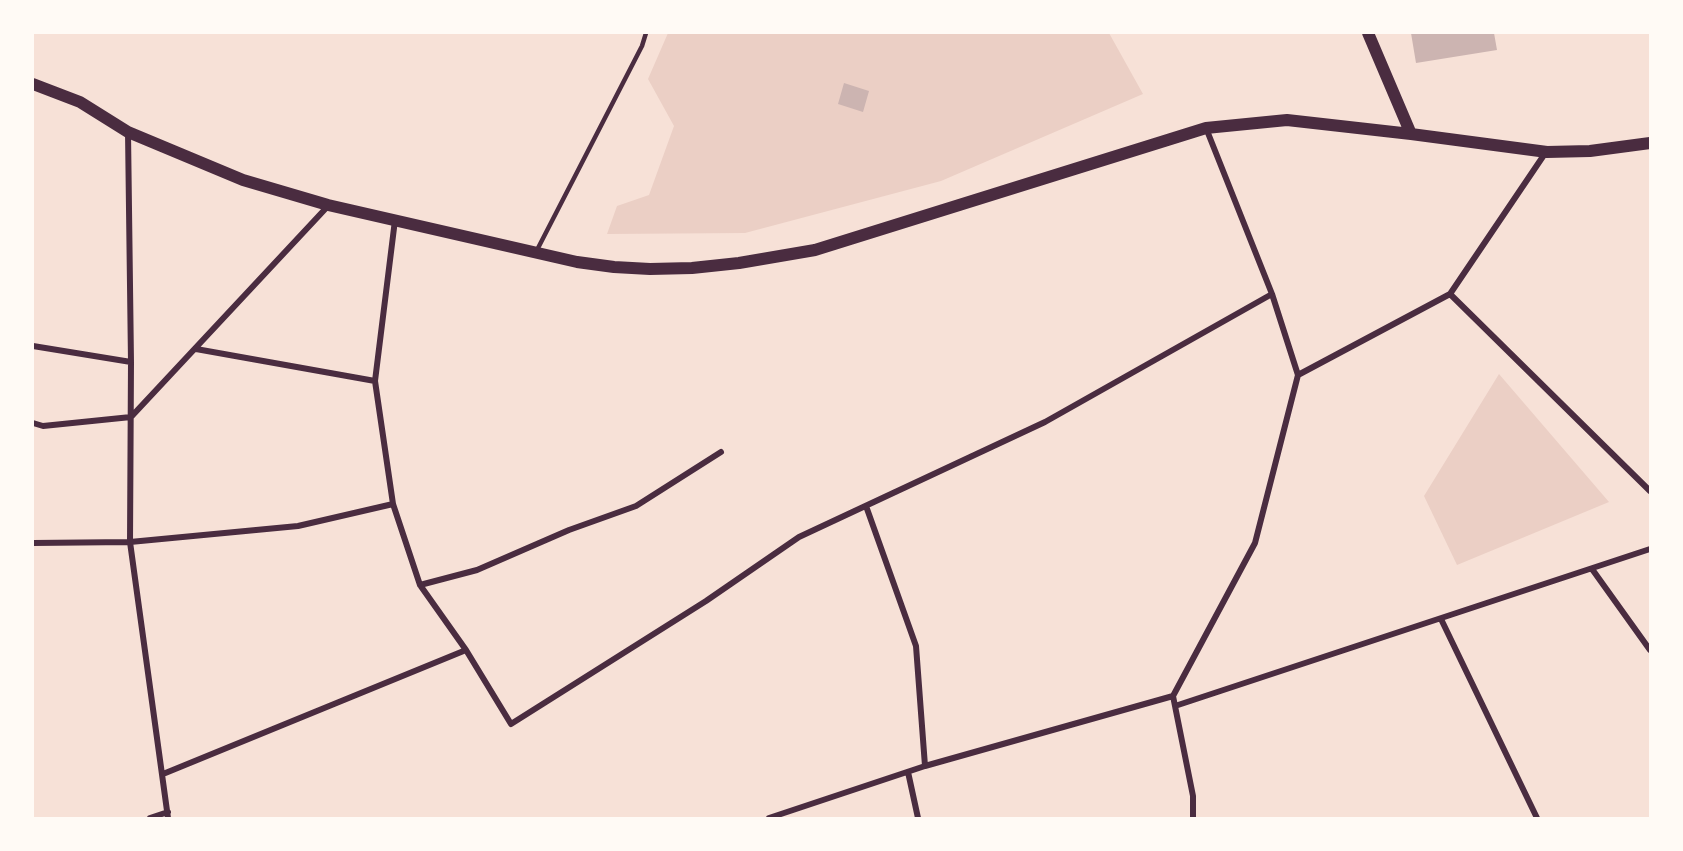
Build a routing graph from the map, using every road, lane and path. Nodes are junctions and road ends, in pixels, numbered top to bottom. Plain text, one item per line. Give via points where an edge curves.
1 (646, 33) edge
2 (1368, 33) edge
3 (33, 84) edge
4 (1206, 128) junction
5 (128, 132) junction
6 (1411, 134) junction
7 (1650, 143) edge
8 (1547, 152) junction
9 (328, 205) junction
10 (395, 220) junction
11 (536, 253) junction
12 (1272, 294) junction
13 (1450, 294) junction
14 (33, 346) edge
15 (196, 349) junction
16 (131, 362) junction
17 (1298, 375) junction
18 (375, 381) junction
19 (131, 417) junction
20 (33, 423) edge
21 (721, 452) dead end
22 (1650, 491) edge
23 (393, 504) junction
24 (866, 506) junction
25 (130, 542) junction
26 (33, 543) edge
27 (1650, 549) edge
28 (1592, 569) junction
29 (420, 585) junction
30 (1441, 619) junction
31 (466, 650) junction
32 (1650, 650) edge
33 (1173, 696) junction
34 (1175, 706) junction
35 (925, 766) junction
36 (908, 772) junction
37 (163, 774) junction
38 (168, 815) edge
39 (150, 818) edge
40 (770, 818) edge
41 (918, 818) edge
42 (1193, 818) edge
43 (1537, 818) edge

1 - 11 lane
2 - 6 main road
3 - 5 main road via 80,102
4 - 6 main road via 1287,120
4 - 11 main road via 845,242 783,257 650,269 577,262
4 - 12 street
5 - 9 main road via 243,180
5 - 16 street
6 - 8 main road
7 - 8 main road
8 - 13 street
9 - 10 main road
9 - 15 street
10 - 11 main road
10 - 18 street
12 - 17 street
12 - 24 street via 1045,422
13 - 17 street
13 - 22 street
14 - 16 street
15 - 18 street
15 - 19 street
16 - 19 street
17 - 33 street via 1255,543
18 - 23 street
19 - 20 street via 44,426
19 - 25 street
21 - 29 street via 636,506 477,570
23 - 25 street via 298,526
23 - 29 street
24 - 31 street via 800,537 511,724
24 - 35 street via 916,646
25 - 26 street
25 - 37 street
27 - 28 street
28 - 30 street
28 - 32 street
29 - 31 street
30 - 34 street
30 - 43 street
31 - 37 street
33 - 34 street
33 - 35 street
34 - 42 street via 1193,796
35 - 36 street
36 - 40 street
36 - 41 street
37 - 38 street
38 - 39 street

